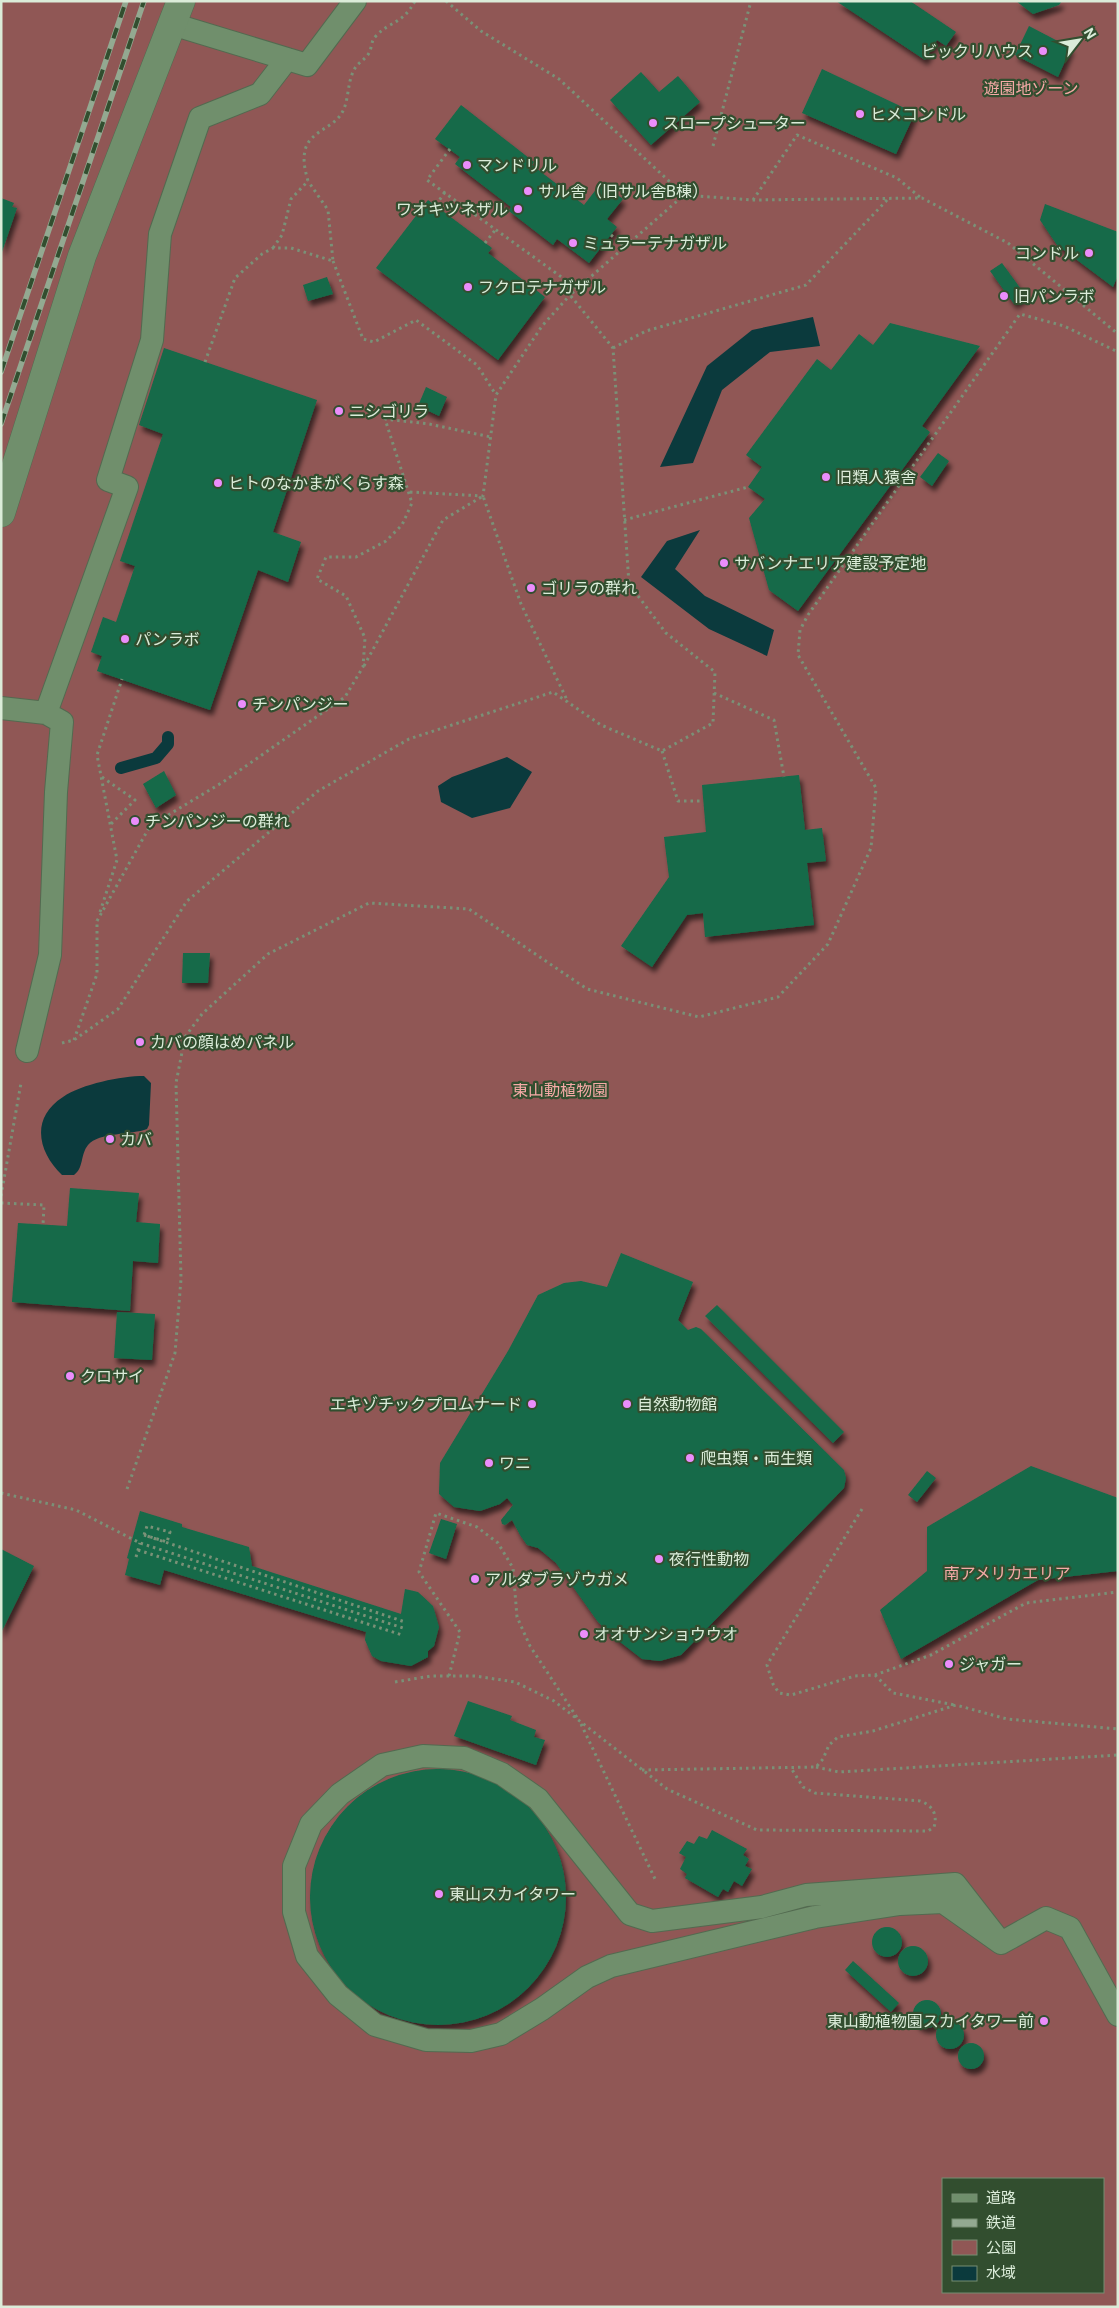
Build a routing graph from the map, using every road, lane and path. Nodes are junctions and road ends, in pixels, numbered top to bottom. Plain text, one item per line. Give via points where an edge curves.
1 (355, 1) edge
2 (415, 1) edge
3 (446, 1) edge
4 (751, 1) edge
5 (176, 13) edge
6 (288, 59) junction
7 (714, 146) dead end
8 (450, 149) dead end
9 (308, 181) junction
10 (445, 192) junction
11 (684, 195) junction
12 (890, 198) junction
13 (922, 198) junction
14 (752, 200) junction
15 (436, 205) dead end
16 (496, 229) junction
17 (611, 235) dead end
18 (486, 243) dead end
19 (626, 247) junction
20 (273, 248) junction
21 (333, 261) junction
22 (578, 289) junction
23 (570, 295) junction
24 (1118, 334) edge
25 (613, 348) junction
26 (1118, 352) edge
27 (205, 362) dead end
28 (496, 395) junction
29 (491, 437) junction
30 (748, 487) dead end
31 (410, 492) junction
32 (483, 496) junction
33 (1, 513) edge
34 (624, 520) junction
35 (363, 667) junction
36 (122, 679) dead end
37 (714, 693) junction
38 (568, 703) junction
39 (1, 708) edge
40 (46, 713) junction
41 (662, 751) junction
42 (102, 777) junction
43 (784, 777) dead end
44 (702, 801) dead end
45 (110, 824) junction
46 (97, 921) junction
47 (74, 1040) junction
48 (27, 1051) junction
49 (1, 1196) edge
50 (1, 1203) edge
51 (43, 1225) dead end
52 (127, 1489) dead end
53 (1, 1493) edge
54 (862, 1509) dead end
55 (144, 1535) junction
56 (140, 1544) junction
57 (138, 1550) junction
58 (136, 1556) dead end
59 (1118, 1592) edge
60 (405, 1622) dead end
61 (403, 1628) dead end
62 (402, 1635) dead end
63 (875, 1675) junction
64 (449, 1676) junction
65 (395, 1682) dead end
66 (956, 1705) junction
67 (580, 1722) junction
68 (1118, 1729) edge
69 (1118, 1756) edge
70 (816, 1767) junction
71 (791, 1768) junction
72 (642, 1770) junction
73 (656, 1881) dead end
74 (1001, 1943) junction
75 (1118, 2015) edge

1 - 6 lane via 307,65
2 - 9 path via 401,20 374,37 368,55 353,71 347,103 339,117 317,133 306,147 304,164
3 - 11 path via 481,31 559,79
4 - 7 path
5 - 6 lane
5 - 33 street via 82,256
6 - 40 lane via 260,94 200,118 160,234 152,340 108,480 127,487
8 - 10 path via 427,180
9 - 20 path via 291,199 282,235
9 - 21 path via 328,210
10 - 15 path
10 - 16 path
11 - 14 path
11 - 19 path
12 - 13 path
12 - 14 path
12 - 25 path via 806,285 646,331
13 - 14 path via 897,178 798,135
13 - 24 path via 1008,243
16 - 18 path
16 - 22 path
17 - 19 path
19 - 22 path
20 - 21 path via 292,248
20 - 27 path via 235,278
21 - 28 path via 363,338 374,342 416,320 477,365
22 - 23 path
23 - 25 path
23 - 28 path via 542,326
25 - 34 path
26 - 52 path via 1064,326 1020,314 800,630 798,655 876,788 871,848 828,944 778,997 699,1017 587,989 469,909 369,903 268,954 202,1014 185,1037 176,1083 181,1279 175,1353
28 - 29 path
29 - 31 path via 386,419
29 - 32 path
30 - 34 path
31 - 32 path
31 - 35 path via 412,502 402,525 386,541 356,557 326,557 317,579 346,596 365,638
32 - 35 path via 443,520
32 - 38 path via 521,604
34 - 37 path via 629,584 666,634 715,672
35 - 46 path via 345,697 223,782 150,826
36 - 42 path via 97,755
37 - 41 path via 713,723
37 - 43 path via 774,720
38 - 41 path via 601,725
38 - 47 path via 553,692 408,739 318,791 187,901 118,1009
39 - 40 lane
40 - 48 lane via 62,722 50,955
41 - 44 path via 678,801
42 - 45 path
42 - 45 path via 135,800
45 - 46 path via 117,860
46 - 47 path via 98,974
47 - 48 path
48 - 49 path
50 - 51 path via 44,1205
53 - 56 path via 76,1510
54 - 63 path via 767,1665 778,1692 791,1695 855,1676
55 - 55 path via 167,1542 170,1532 147,1526
55 - 60 path
56 - 57 path
56 - 61 path
57 - 58 path
57 - 62 path
59 - 63 path via 1026,1603 932,1655
63 - 66 path via 893,1693
64 - 65 path
64 - 67 path via 515,1682 554,1701
64 - 67 path via 460,1632 419,1572 436,1513 477,1527 498,1543 513,1568 520,1625 530,1646
66 - 68 path via 1007,1720
66 - 70 path via 873,1731 838,1737 828,1745
67 - 72 path
67 - 73 path
69 - 70 path via 839,1772
70 - 71 path
71 - 72 path
71 - 72 path via 803,1787 815,1793 929,1804 935,1812 934,1827 928,1831 757,1830 667,1789
74 - 74 lane via 955,1884 806,1895 762,1907 652,1921 630,1914 538,1799 502,1774 464,1758 423,1756 382,1765 340,1794 311,1824 294,1866 294,1912 307,1956 338,1995 375,2025 426,2040 471,2041 501,2034 586,1977 611,1966 815,1917 900,1904 943,1902
74 - 75 lane via 1046,1918 1070,1928

